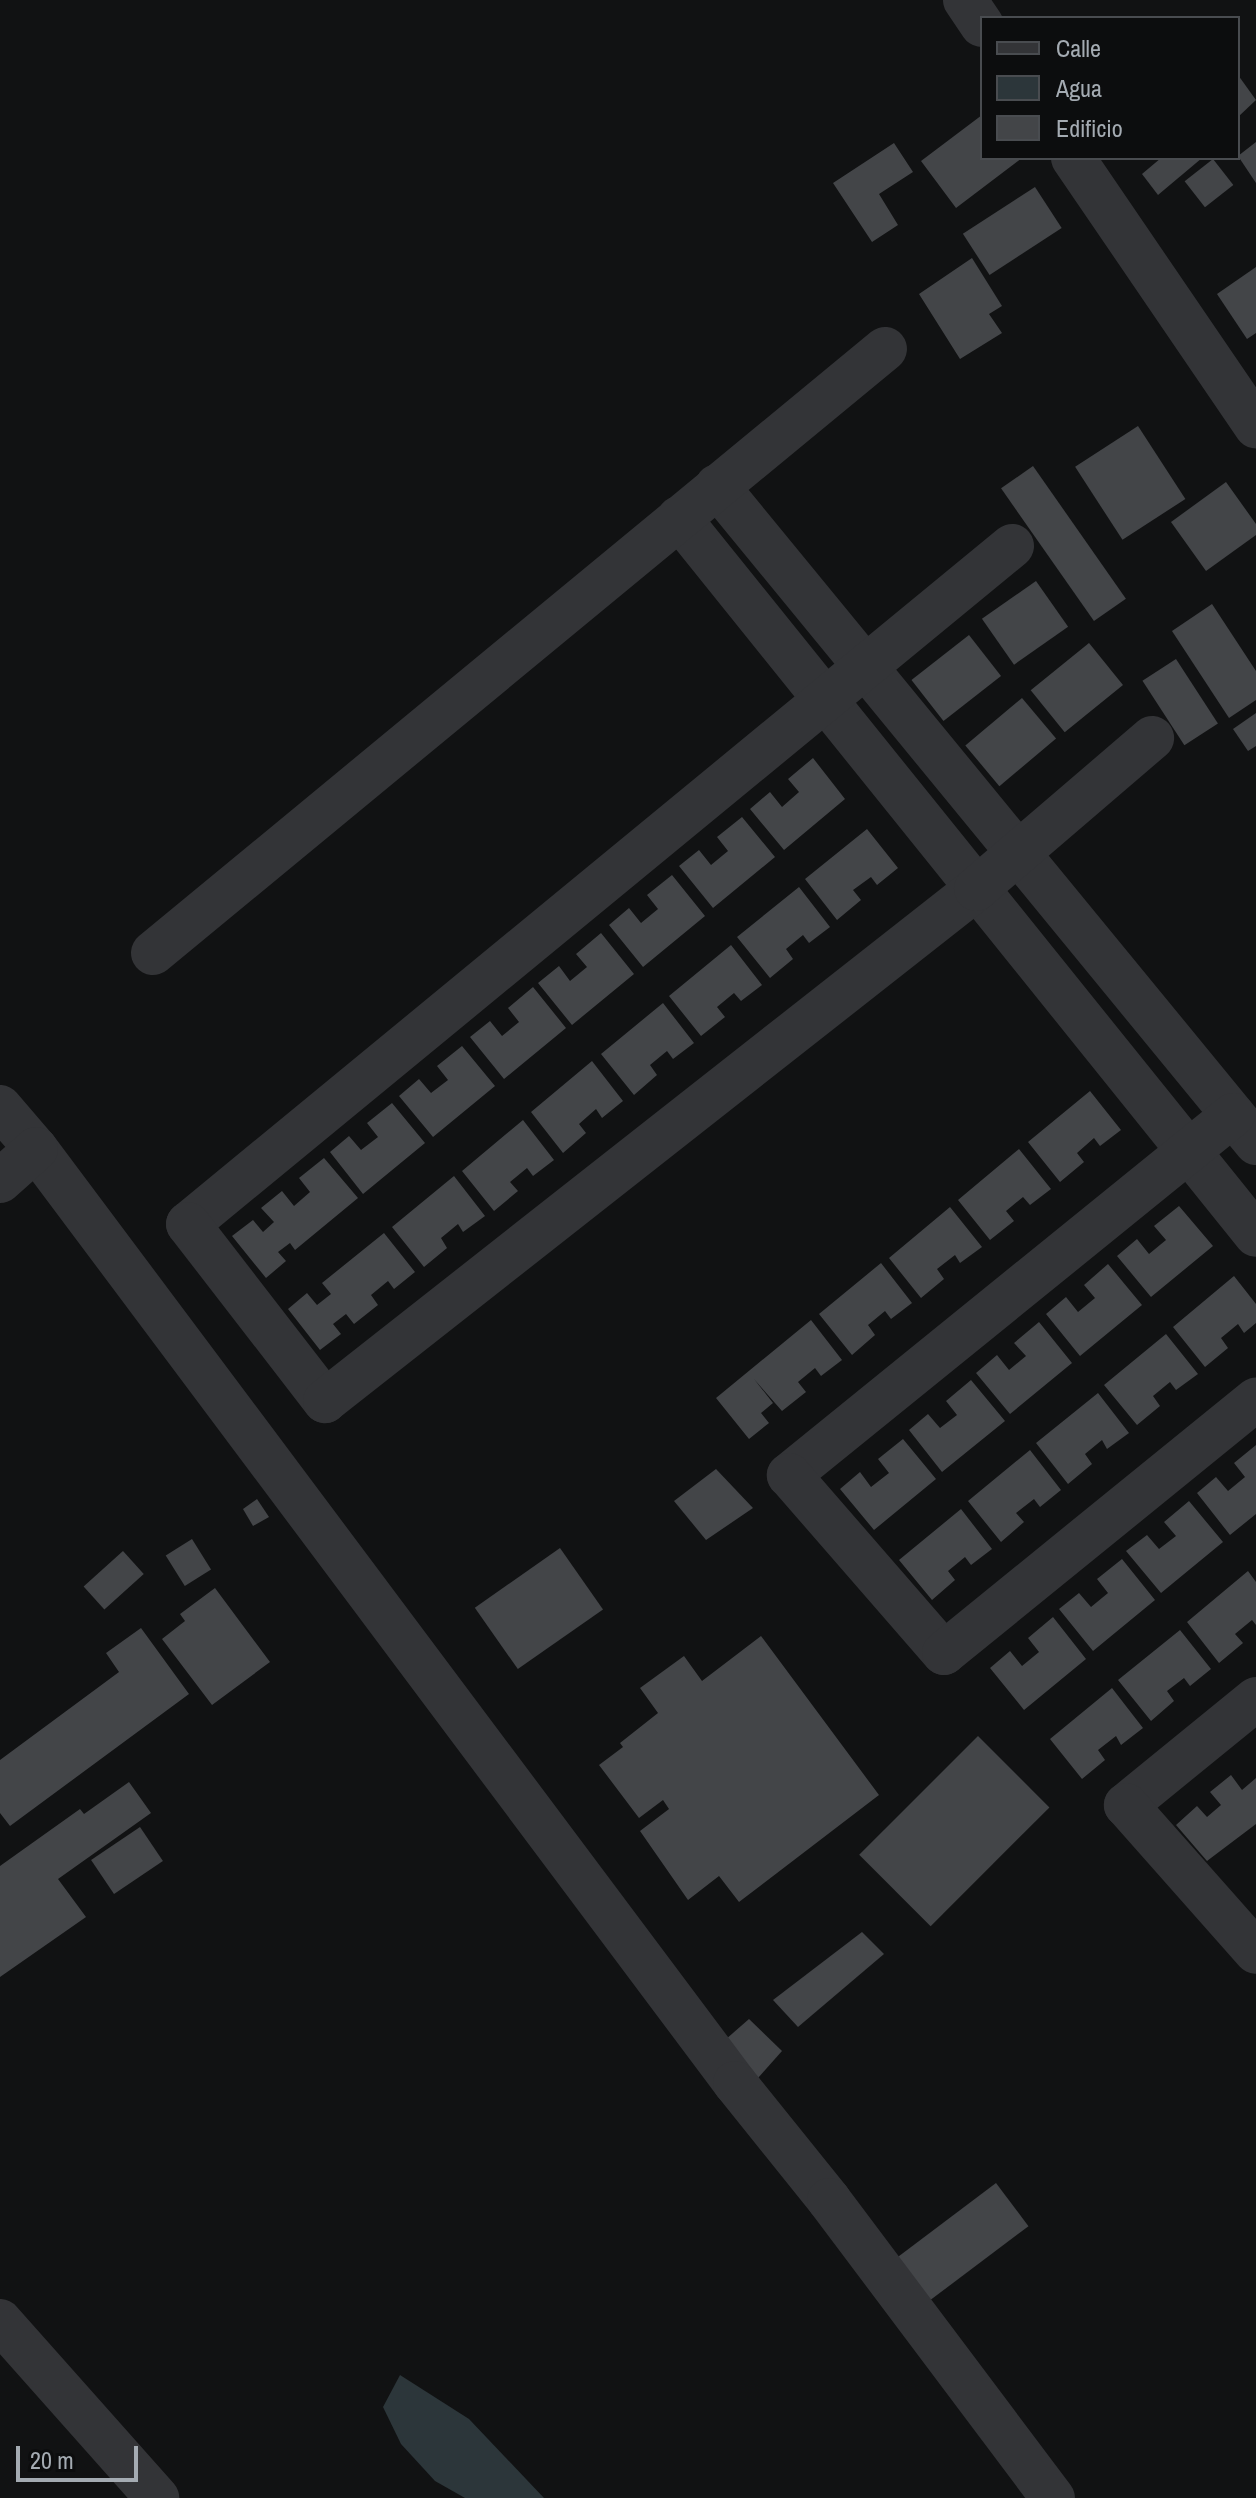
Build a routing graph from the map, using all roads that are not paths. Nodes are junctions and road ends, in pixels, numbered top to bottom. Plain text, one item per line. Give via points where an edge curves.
1 (965, 0) edge
2 (980, 22) edge
3 (1074, 160) edge
4 (885, 349) dead end
5 (1256, 426) edge
6 (717, 486) junction
7 (679, 518) junction
8 (1012, 546) dead end
9 (866, 669) junction
10 (825, 702) junction
11 (1152, 738) dead end
12 (1017, 854) junction
13 (976, 889) junction
14 (153, 953) dead end
15 (0, 1107) edge
16 (1244, 1129) edge
17 (36, 1149) junction
18 (1187, 1153) junction
19 (0, 1181) edge
20 (1256, 1235) edge
21 (1256, 1399) edge
22 (1256, 1699) edge
23 (1256, 1952) edge
24 (0, 2321) edge
25 (157, 2498) edge
26 (1053, 2498) edge

1 - 2 street
3 - 5 street
4 - 6 street
6 - 7 street
6 - 9 street
7 - 10 street
7 - 14 street
8 - 9 street
9 - 10 street
9 - 12 street
10 - 13 street
10 - 13 street via 188,1224 325,1401
11 - 12 street
12 - 13 street
12 - 16 street
13 - 18 street
15 - 17 street
16 - 18 street
17 - 19 street
17 - 26 street via 735,2083
18 - 20 street
18 - 21 street via 789,1475 944,1653
22 - 23 street via 1126,1805
24 - 25 street

